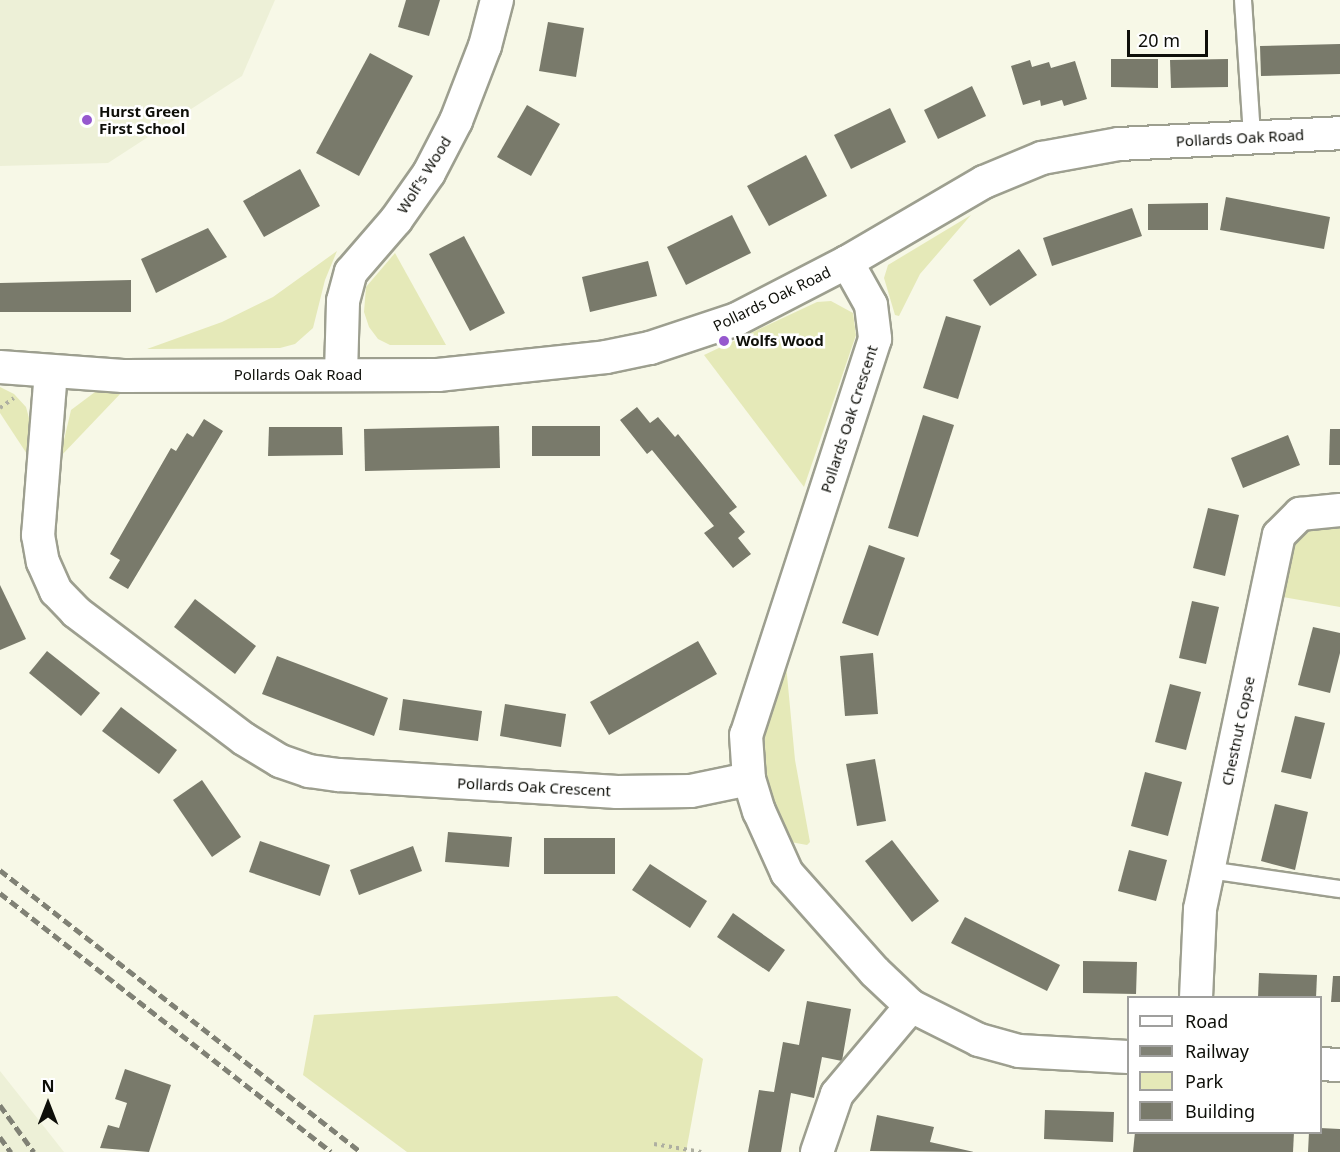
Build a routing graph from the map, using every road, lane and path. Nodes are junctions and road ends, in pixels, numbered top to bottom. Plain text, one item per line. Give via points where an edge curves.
1 (497, 0) edge
2 (1243, 0) edge
3 (1340, 133) edge
4 (1252, 137) junction
5 (847, 262) junction
6 (0, 367) edge
7 (51, 371) junction
8 (341, 375) junction
9 (1340, 510) edge
10 (749, 779) junction
11 (1209, 870) junction
12 (1340, 889) edge
13 (1196, 996) edge
14 (911, 1006) junction
15 (1127, 1057) edge
16 (1322, 1064) edge
17 (1340, 1065) edge
18 (654, 1144) dead end
19 (701, 1152) edge
20 (817, 1152) edge

1 - 8 street, Wolf's Wood via 485,46 456,121 429,172 396,220 351,272 343,301
2 - 4 lane
3 - 4 street, Pollards Oak Road
4 - 5 street, Pollards Oak Road via 1119,144 1042,158 984,182
5 - 8 street, Pollards Oak Road via 737,319 650,348 606,357 438,375
5 - 10 street, Pollards Oak Crescent via 871,305 875,339 746,735
6 - 7 street, Pollards Oak Road
7 - 8 street, Pollards Oak Road via 123,376
7 - 10 street, Pollards Oak Crescent via 38,535 43,562 56,591 76,612 244,739 280,761 309,771 339,775 617,792 691,791
9 - 11 street, Chestnut Copse via 1300,514 1279,535
10 - 14 street via 772,844 788,873 875,972
11 - 12 lane
11 - 13 street, Chestnut Copse via 1196,934
14 - 15 street via 979,1040 1019,1051
14 - 20 street via 837,1094
16 - 17 street
18 - 19 path

